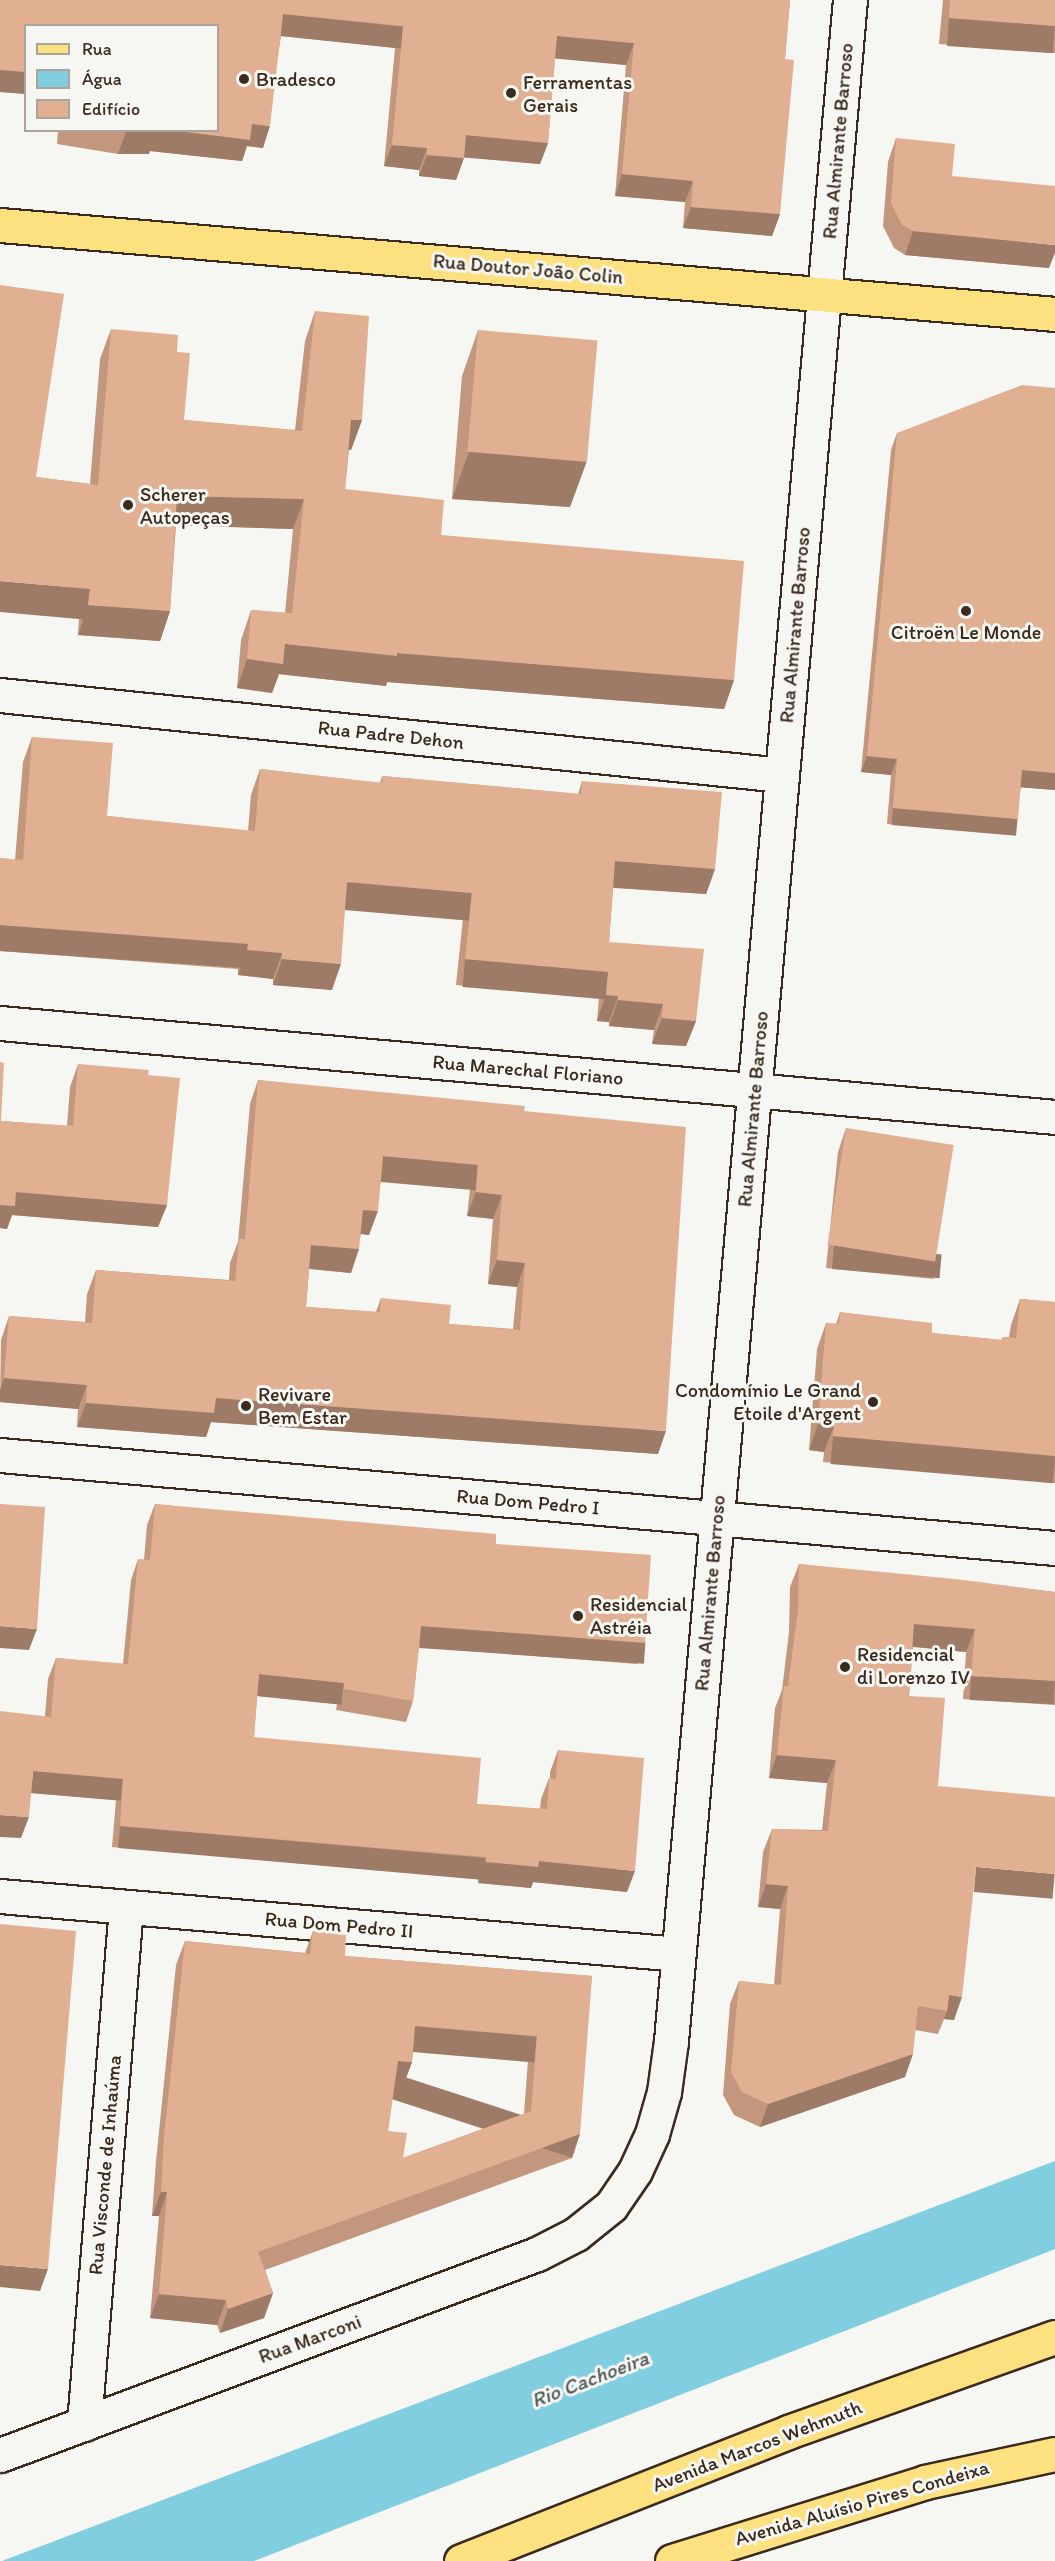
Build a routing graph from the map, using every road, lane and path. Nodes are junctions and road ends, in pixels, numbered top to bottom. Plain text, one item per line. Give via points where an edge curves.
1 (850, 0) edge
2 (0, 225) edge
3 (824, 294) junction
4 (1055, 314) edge
5 (0, 695) edge
6 (782, 775) junction
7 (0, 1023) edge
8 (755, 1090) junction
9 (1055, 1117) edge
10 (0, 1455) edge
11 (717, 1518) junction
12 (1055, 1548) edge
13 (0, 1896) edge
14 (126, 1907) junction
15 (679, 1954) junction
16 (611, 2206) joint
17 (1055, 2337) edge
18 (84, 2424) junction
19 (1055, 2454) edge
20 (0, 2455) edge
21 (461, 2561) edge
22 (672, 2561) edge

1 - 3 street, Rua Almirante Barroso
2 - 3 main road, Rua Doutor João Colin
3 - 4 main road, Rua Doutor João Colin
3 - 6 street, Rua Almirante Barroso
5 - 6 street, Rua Padre Dehon
6 - 8 street, Rua Almirante Barroso
7 - 8 street, Rua Marechal Floriano
8 - 9 street, Rua Marechal Floriano
8 - 11 street, Rua Almirante Barroso
10 - 11 street, Rua Dom Pedro I
11 - 12 street, Rua Dom Pedro I
11 - 15 street, Rua Almirante Barroso
13 - 14 street, Rua Dom Pedro II
14 - 15 street, Rua Dom Pedro II
14 - 18 street, Rua Visconde de Inhaúma
15 - 16 street, Rua Almirante Barroso via 664,2092 652,2134 635,2171
16 - 18 street, Rua Marconi via 576,2234 537,2254
17 - 21 main road, Avenida Marcos Wehmuth via 788,2432
18 - 20 street, Rua Marconi
19 - 22 main road, Avenida Aluísio Pires Condeixa via 925,2481

